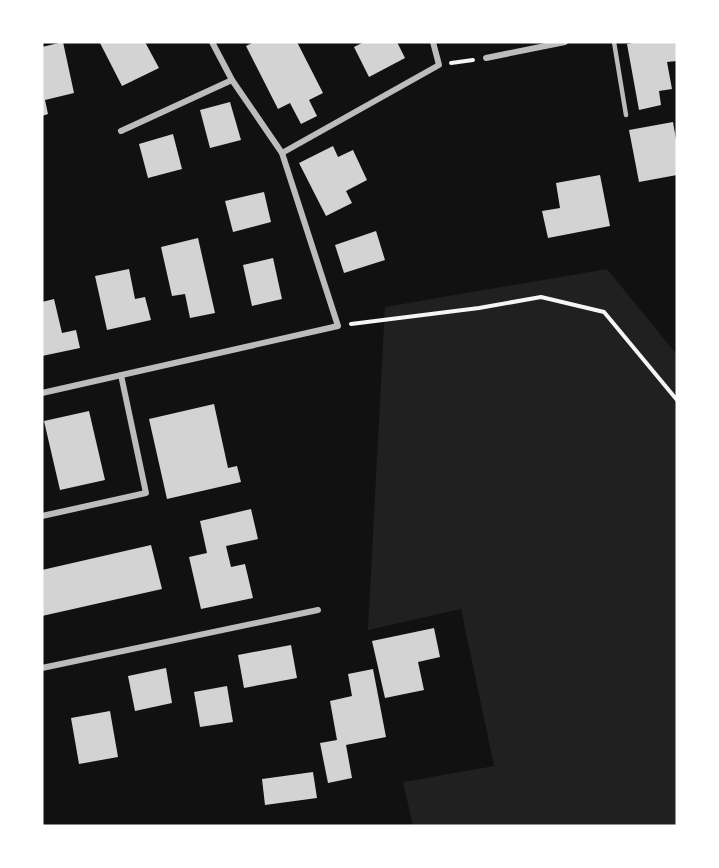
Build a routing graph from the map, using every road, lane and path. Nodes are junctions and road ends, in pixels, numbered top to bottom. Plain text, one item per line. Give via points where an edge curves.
1 (212, 42) edge
2 (433, 42) edge
3 (565, 42) edge
4 (614, 42) edge
5 (486, 58) joint
6 (439, 65) junction
7 (232, 80) junction
8 (626, 115) dead end
9 (121, 131) dead end
10 (282, 153) junction
11 (338, 326) junction
12 (121, 375) junction
13 (42, 393) edge
14 (677, 400) edge
15 (42, 516) edge
16 (318, 610) dead end
17 (42, 668) edge

1 - 7 street
2 - 6 street
3 - 5 street
4 - 8 lane
5 - 6 path
6 - 10 street
7 - 9 street
7 - 10 street
10 - 11 street
11 - 12 street
11 - 14 path via 541,297 604,312
12 - 13 street
12 - 15 street via 146,493
16 - 17 street

